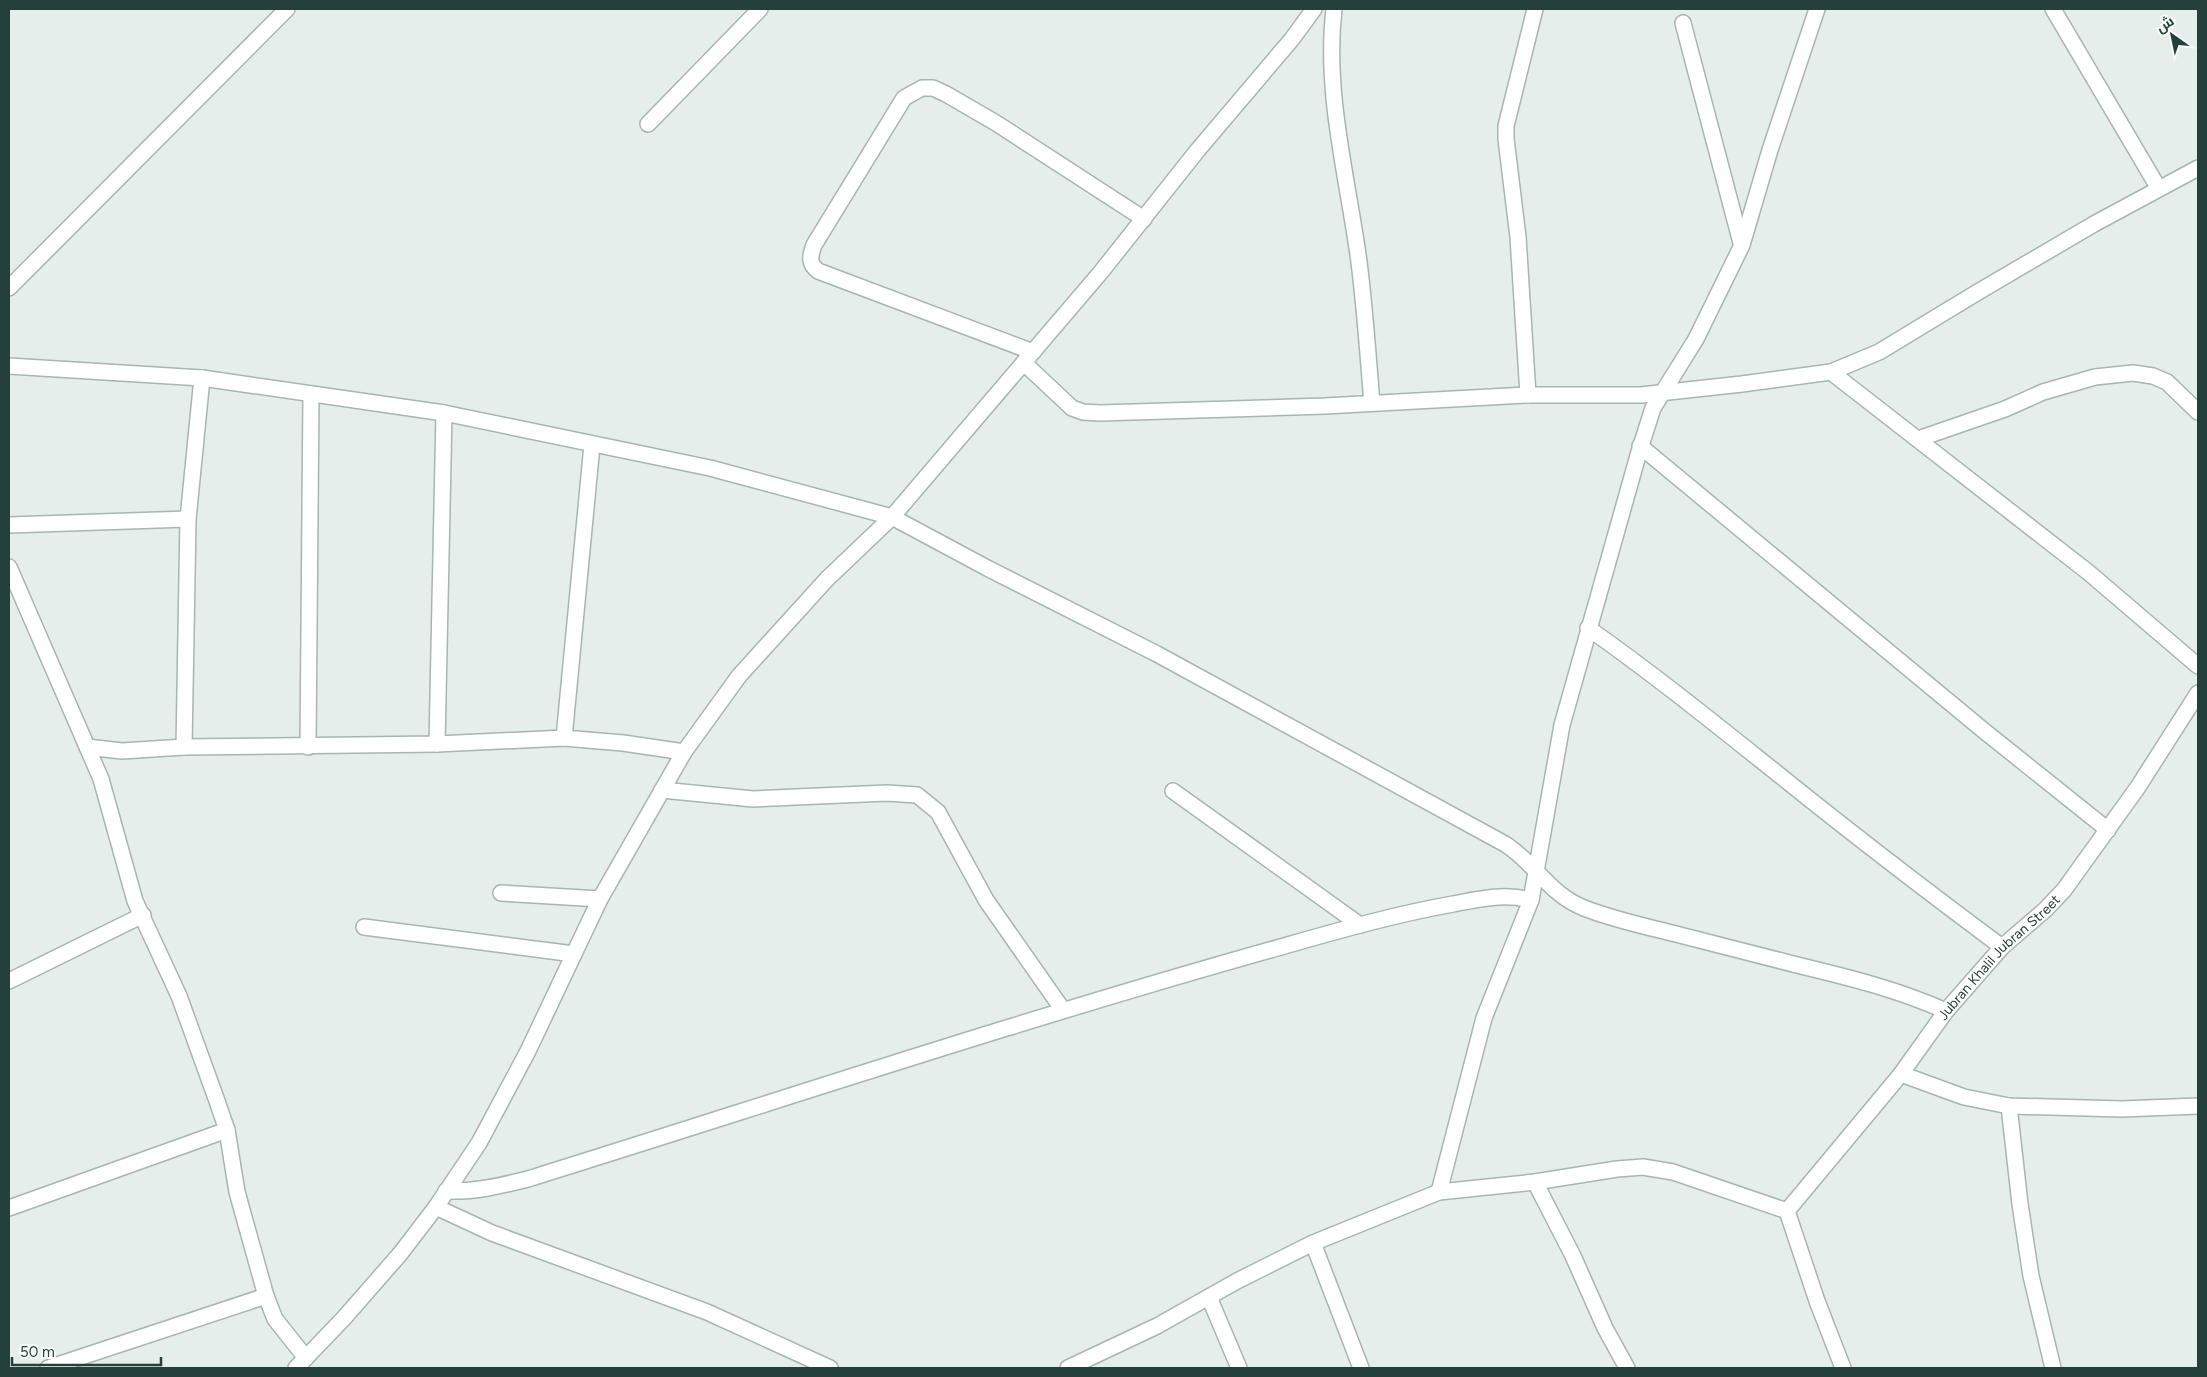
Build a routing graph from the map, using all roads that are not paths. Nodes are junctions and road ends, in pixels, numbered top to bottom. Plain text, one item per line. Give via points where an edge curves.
1 (287, 9) edge
2 (760, 9) edge
3 (1314, 9) edge
4 (1334, 9) edge
5 (1535, 9) edge
6 (1817, 9) edge
7 (2053, 9) edge
8 (1683, 23) dead end
9 (648, 124) dead end
10 (2198, 168) edge
11 (2159, 189) junction
12 (1144, 219) junction
13 (1742, 245) junction
14 (9, 288) edge
15 (1028, 357) junction
16 (9, 366) edge
17 (1831, 372) junction
18 (202, 378) junction
19 (1663, 393) junction
20 (311, 394) junction
21 (1528, 395) junction
22 (1372, 403) junction
23 (2198, 412) edge
24 (444, 413) junction
25 (1918, 439) junction
26 (592, 445) junction
27 (1640, 446) junction
28 (892, 517) junction
29 (188, 519) junction
30 (9, 524) edge
31 (11, 580) edge
32 (1588, 628) junction
33 (2198, 666) edge
34 (2198, 693) edge
35 (564, 738) junction
36 (437, 744) junction
37 (87, 747) junction
38 (184, 747) junction
39 (308, 747) junction
40 (684, 752) junction
41 (662, 790) junction
42 (1173, 791) dead end
43 (2108, 830) junction
44 (1537, 874) junction
45 (501, 893) dead end
46 (600, 899) junction
47 (1531, 900) junction
48 (143, 915) junction
49 (1360, 925) junction
50 (364, 928) dead end
51 (2002, 947) junction
52 (574, 954) junction
53 (9, 981) edge
54 (1063, 1010) junction
55 (1946, 1011) junction
56 (1900, 1074) junction
57 (2009, 1106) junction
58 (2198, 1106) edge
59 (227, 1130) junction
60 (1535, 1182) junction
61 (446, 1191) junction
62 (1439, 1192) junction
63 (436, 1207) junction
64 (9, 1208) edge
65 (1787, 1211) junction
66 (1314, 1243) junction
67 (266, 1296) junction
68 (1209, 1297) junction
69 (301, 1363) edge
70 (48, 1368) edge
71 (830, 1368) edge
72 (1068, 1368) edge
73 (1238, 1368) edge
74 (1361, 1368) edge
75 (1627, 1368) edge
76 (1843, 1368) edge
77 (2053, 1368) edge

1 - 14 street
2 - 9 street
3 - 12 street
4 - 22 street via 1332,71 1359,263
5 - 21 street via 1506,126 1518,237
6 - 13 street
7 - 11 street
8 - 13 street
10 - 11 street
11 - 17 street via 1879,352
12 - 15 street
12 - 15 street via 946,94 933,88 922,88 904,98 814,244 810,255 813,267
13 - 19 street via 1696,339
15 - 22 street via 1063,402 1083,412
15 - 28 street
16 - 18 street
17 - 19 street
17 - 25 street
18 - 20 street
18 - 29 street
19 - 21 street
19 - 27 street via 1653,408
20 - 24 street
20 - 39 street
21 - 22 street
23 - 25 street via 2167,382 2133,373 2095,377 2043,392 2006,409
24 - 26 street
24 - 36 street
25 - 33 street via 2095,577
26 - 28 street via 710,468
26 - 35 street
27 - 32 street
27 - 43 street
28 - 40 street via 827,579 740,676
28 - 44 street via 1158,654 1506,844 1525,858
29 - 30 street
29 - 38 street
31 - 37 street
32 - 44 street via 1562,725
32 - 51 street via 1700,710 1924,889
34 - 43 street, Jubran Khalil Jubran Street
35 - 36 street
35 - 40 street
36 - 39 street
37 - 38 street via 122,751
37 - 48 street via 102,779 135,901
38 - 39 street
40 - 41 street
41 - 46 street
41 - 54 street via 752,799 888,793 917,795 938,812 986,900
42 - 49 street
43 - 51 street, Jubran Khalil Jubran Street via 2064,890
44 - 47 street
44 - 55 street via 1555,892 1583,908 1876,984
45 - 46 street
46 - 52 street
47 - 49 street via 1498,896 1418,910
47 - 62 street via 1484,1018
48 - 53 street
48 - 59 street via 179,996
49 - 54 street
50 - 52 street
51 - 55 street, Jubran Khalil Jubran Street
52 - 61 street via 528,1051 483,1134
54 - 61 street via 528,1179 465,1192
55 - 56 street, Jubran Khalil Jubran Street
56 - 57 street via 1964,1097
56 - 65 street, Jubran Khalil Jubran Street
57 - 58 street via 2122,1109
57 - 77 street via 2030,1267
59 - 64 street
59 - 67 street via 237,1192
60 - 62 street
60 - 65 street via 1643,1167 1673,1172
60 - 75 street
61 - 63 street
62 - 66 street
63 - 69 street via 400,1254
63 - 71 street via 492,1233 707,1312
65 - 76 street
66 - 68 street
66 - 74 street
67 - 69 street
67 - 70 street
68 - 72 street via 1157,1326
68 - 73 street

